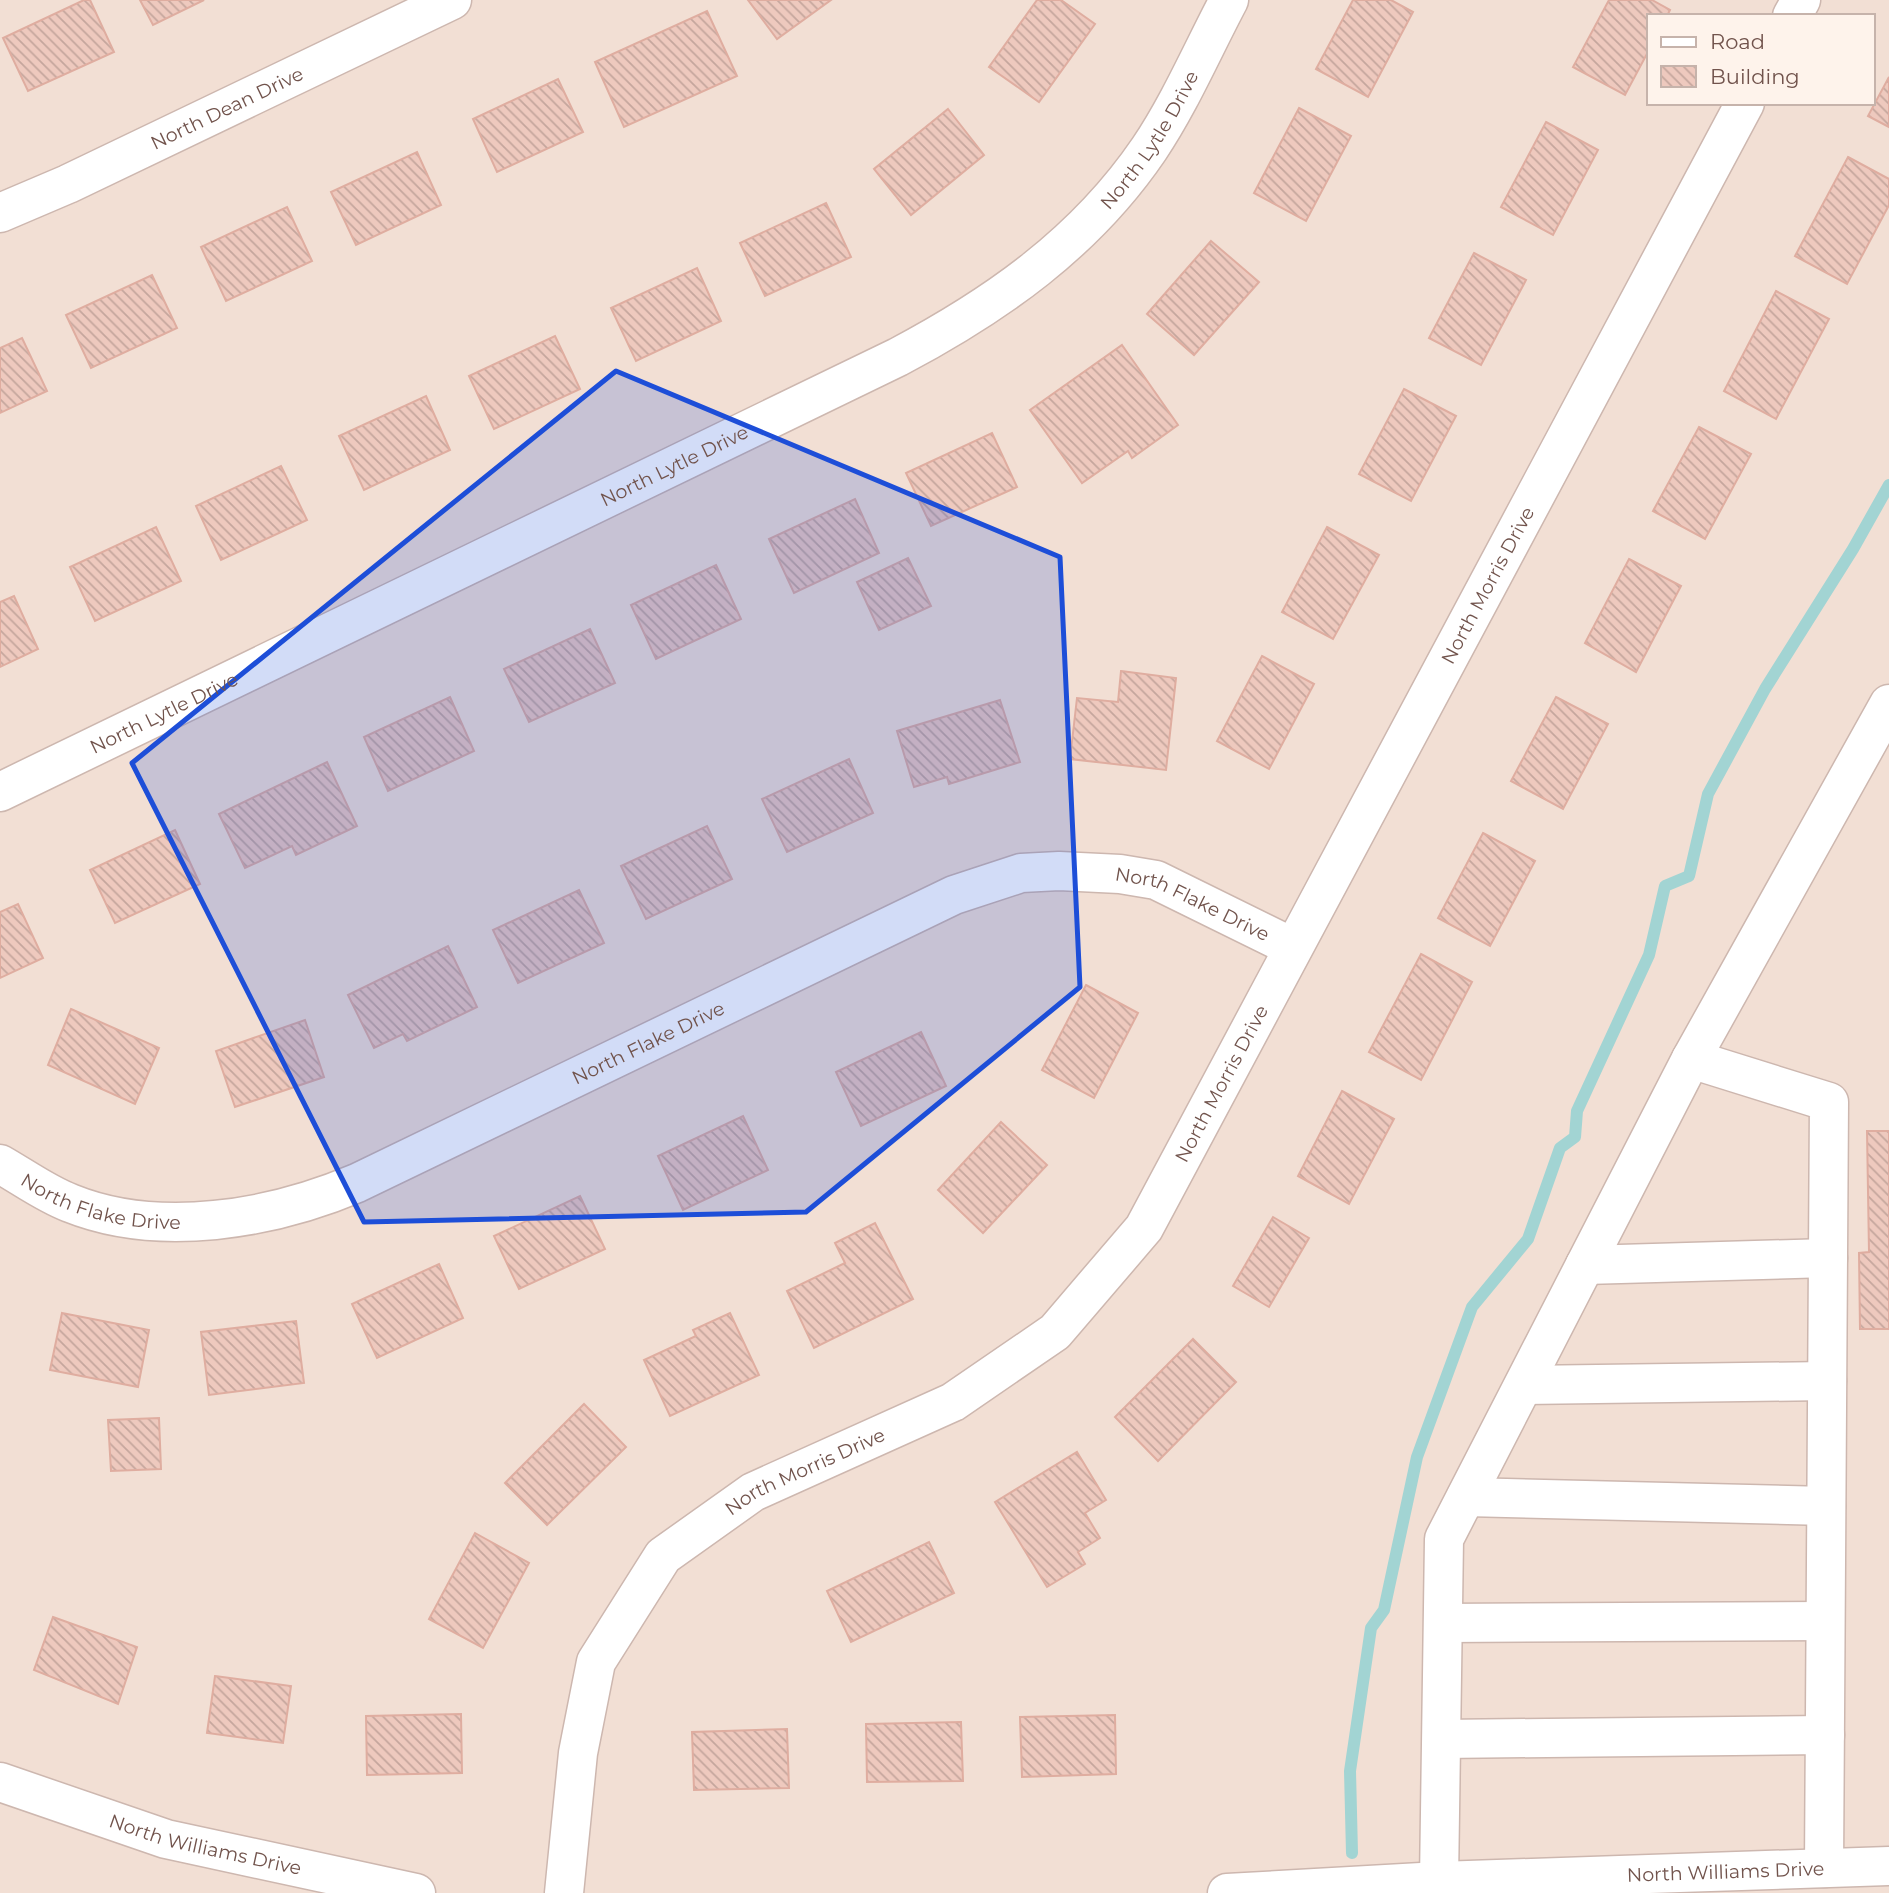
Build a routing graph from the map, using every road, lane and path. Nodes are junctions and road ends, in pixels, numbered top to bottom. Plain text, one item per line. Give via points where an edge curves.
1 (452, 0) edge
2 (1229, 0) edge
3 (1744, 105) edge
4 (0, 213) edge
5 (1889, 704) edge
6 (0, 792) edge
7 (1292, 947) junction
8 (1691, 1059) junction
9 (0, 1164) edge
10 (1828, 1258) junction
11 (1585, 1265) junction
12 (1827, 1381) junction
13 (1524, 1385) junction
14 (1466, 1497) junction
15 (1826, 1506) junction
16 (1825, 1621) junction
17 (1444, 1623) junction
18 (1825, 1735) junction
19 (1442, 1739) junction
20 (0, 1783) edge
21 (1889, 1867) edge
22 (1824, 1868) junction
23 (1440, 1881) junction
24 (416, 1893) edge
25 (564, 1893) edge
26 (1227, 1893) edge

1 - 4 street, North Dean Drive
2 - 6 street, North Lytle Drive via 1149,149 1095,215 1048,261 998,300 898,357
3 - 7 street, North Morris Drive
5 - 8 street
7 - 9 street, North Flake Drive via 1156,880 1059,870 1021,873 954,895 357,1183 290,1208 177,1222 124,1216 67,1202
7 - 25 street, North Morris Drive via 1144,1228 1055,1332 953,1402 752,1492 663,1556 596,1662 578,1753
8 - 10 street via 1829,1102
8 - 11 street
10 - 11 street
10 - 12 street
11 - 13 street
12 - 13 street
12 - 15 street
13 - 14 street
14 - 15 street
14 - 17 street via 1444,1539
15 - 16 street
16 - 17 street
16 - 18 street
17 - 19 street
18 - 19 street
18 - 22 street
19 - 23 street
20 - 24 street, North Williams Drive via 166,1839
21 - 22 street, North Williams Drive
22 - 23 street, North Williams Drive
23 - 26 street, North Williams Drive

